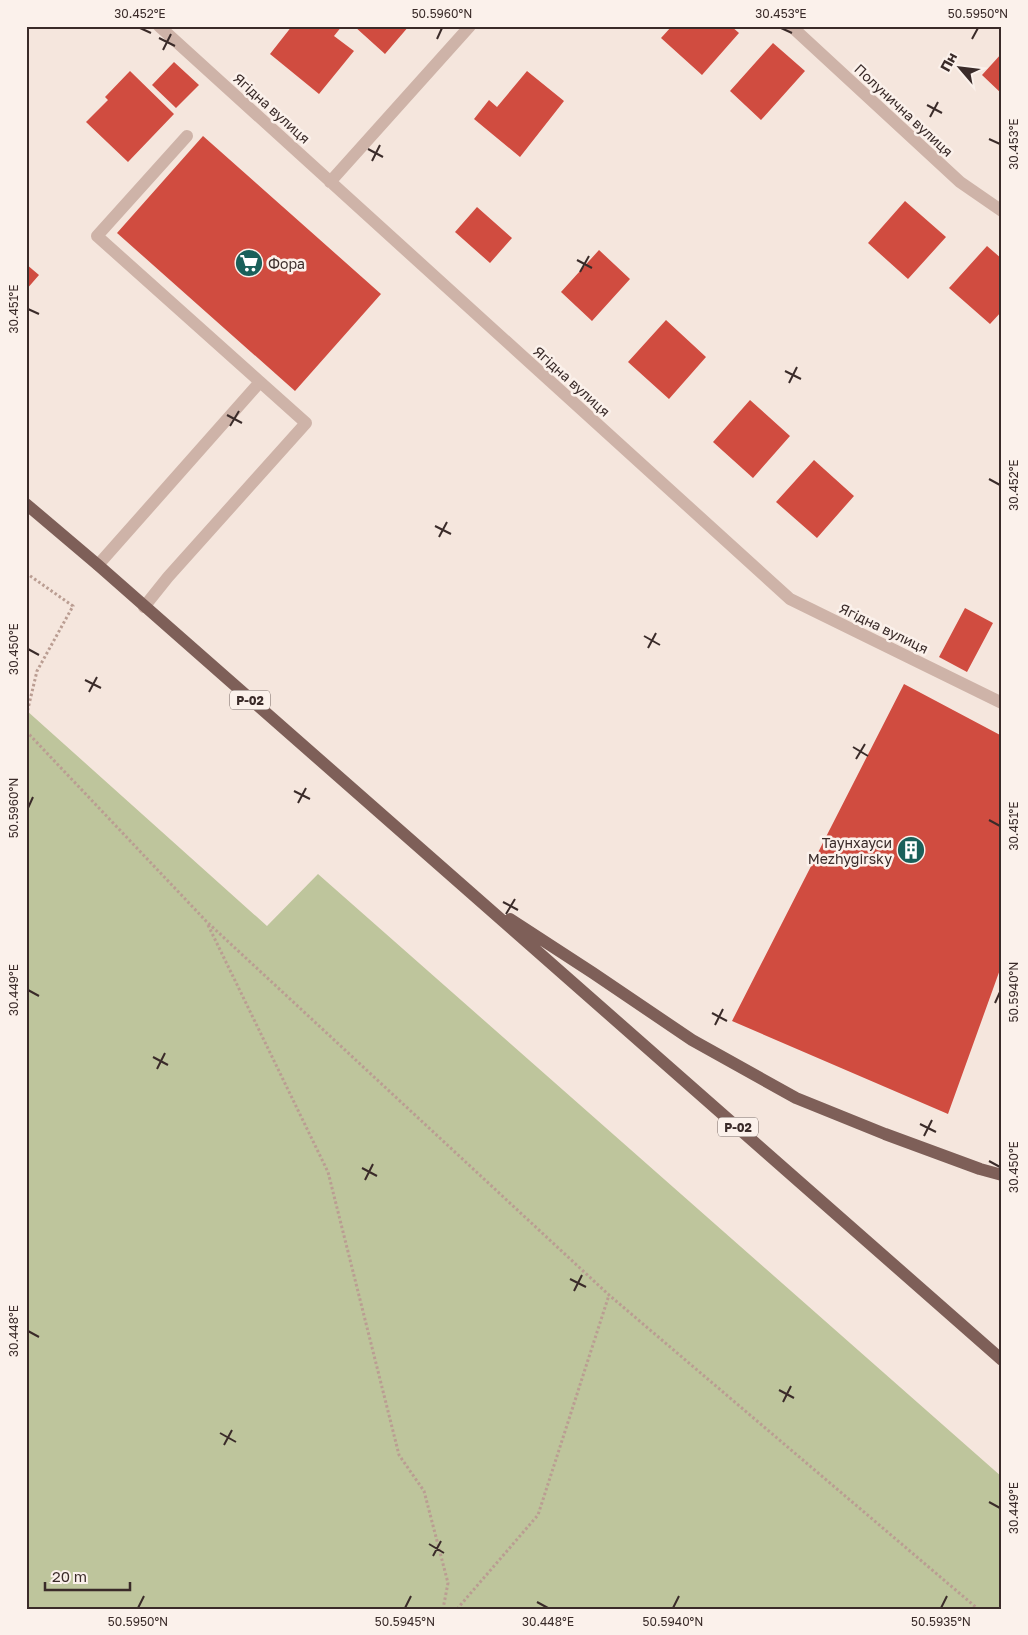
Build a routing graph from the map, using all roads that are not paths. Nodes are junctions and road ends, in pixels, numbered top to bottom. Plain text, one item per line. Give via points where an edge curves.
1 (159, 26) edge
2 (470, 26) edge
3 (791, 26) edge
4 (186, 136) dead end
5 (330, 182) junction
6 (1002, 211) edge
7 (260, 382) junction
8 (26, 504) edge
9 (98, 565) junction
10 (144, 607) junction
11 (1002, 702) edge
12 (474, 895) junction
13 (1002, 1175) edge
14 (1002, 1360) edge

1 - 5 street, Ягідна вулиця
2 - 5 street
3 - 6 street, Полунична вулиця via 960,182
4 - 7 street via 97,236
5 - 11 street, Ягідна вулиця via 790,599
7 - 9 street
7 - 10 street via 306,423
8 - 9 main road, Р-02
9 - 10 main road, Р-02
10 - 12 main road, Р-02
12 - 13 main road, Р-02 via 692,1040 796,1098 885,1134
12 - 14 main road, Р-02

